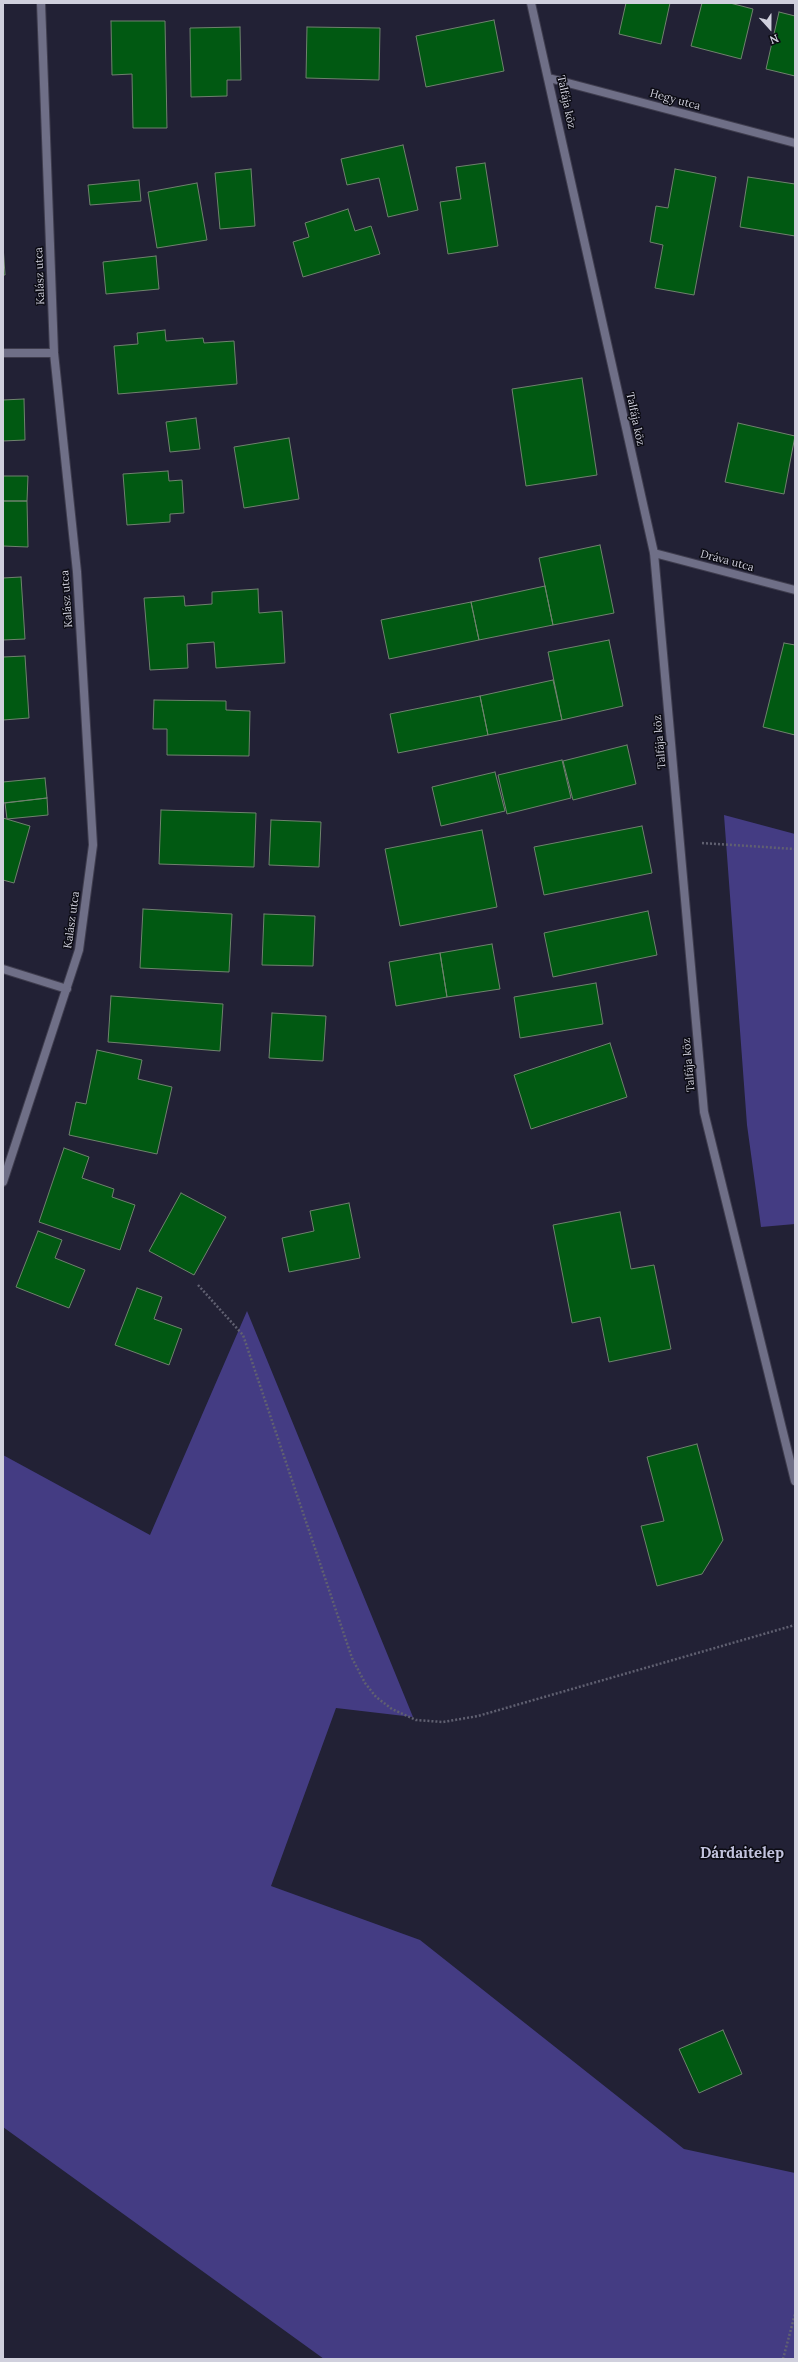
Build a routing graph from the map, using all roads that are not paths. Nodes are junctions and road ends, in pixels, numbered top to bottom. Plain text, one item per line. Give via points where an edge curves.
1 (41, 3) edge
2 (531, 3) edge
3 (550, 78) junction
4 (795, 143) edge
5 (3, 353) edge
6 (54, 353) junction
7 (654, 553) junction
8 (795, 590) edge
9 (3, 969) edge
10 (67, 990) junction
11 (3, 1182) edge
12 (795, 1481) edge

1 - 6 street, Kalász utca
2 - 3 street, Talfája köz
3 - 4 street, Hegy utca
3 - 7 street, Talfája köz
5 - 6 street
6 - 10 street, Kalász utca via 77,572 93,845 79,950
7 - 8 street, Dráva utca
7 - 12 street, Talfája köz via 704,1112
9 - 10 street
10 - 11 street, Kalász utca

